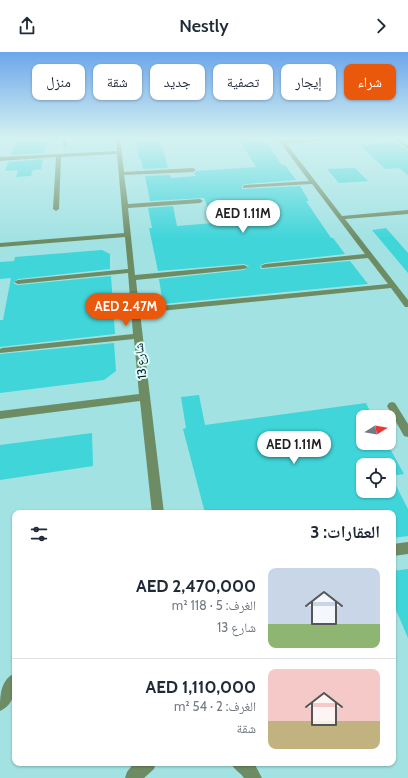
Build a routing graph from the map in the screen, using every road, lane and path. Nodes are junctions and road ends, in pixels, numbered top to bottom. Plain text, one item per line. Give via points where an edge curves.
1 (58, 172) edge
2 (159, 172) edge
3 (306, 172) edge
4 (121, 174) joint
5 (314, 182) junction
6 (244, 187) dead end
7 (200, 201) dead end
8 (124, 206) junction
9 (56, 209) dead end
10 (408, 212) edge
11 (341, 218) junction
12 (127, 235) junction
13 (0, 245) edge
14 (370, 256) junction
15 (265, 266) dead end
16 (244, 267) dead end
17 (131, 274) junction
18 (18, 282) dead end
19 (393, 286) junction
20 (408, 306) edge
21 (135, 311) junction
22 (137, 336) junction
23 (2, 351) dead end
24 (144, 397) junction
25 (392, 406) dead end
26 (0, 415) edge
27 (408, 433) edge
28 (158, 510) edge
29 (408, 548) edge
30 (396, 550) edge
31 (12, 685) edge
32 (0, 703) edge

1 - 9 street
2 - 4 street
3 - 5 street
4 - 8 street, شارع 13
5 - 6 street
5 - 11 street
7 - 8 street
8 - 12 street, شارع 13
10 - 11 street
11 - 14 street
12 - 13 street
12 - 17 street, شارع 13
14 - 15 street
14 - 19 street
16 - 17 street
17 - 18 street
17 - 21 street, شارع 13
19 - 20 street
19 - 21 street
21 - 22 street, شارع 13
22 - 23 street
22 - 24 street, شارع 13
24 - 26 street
24 - 28 street, شارع 13
25 - 27 street
29 - 30 street
31 - 32 street

